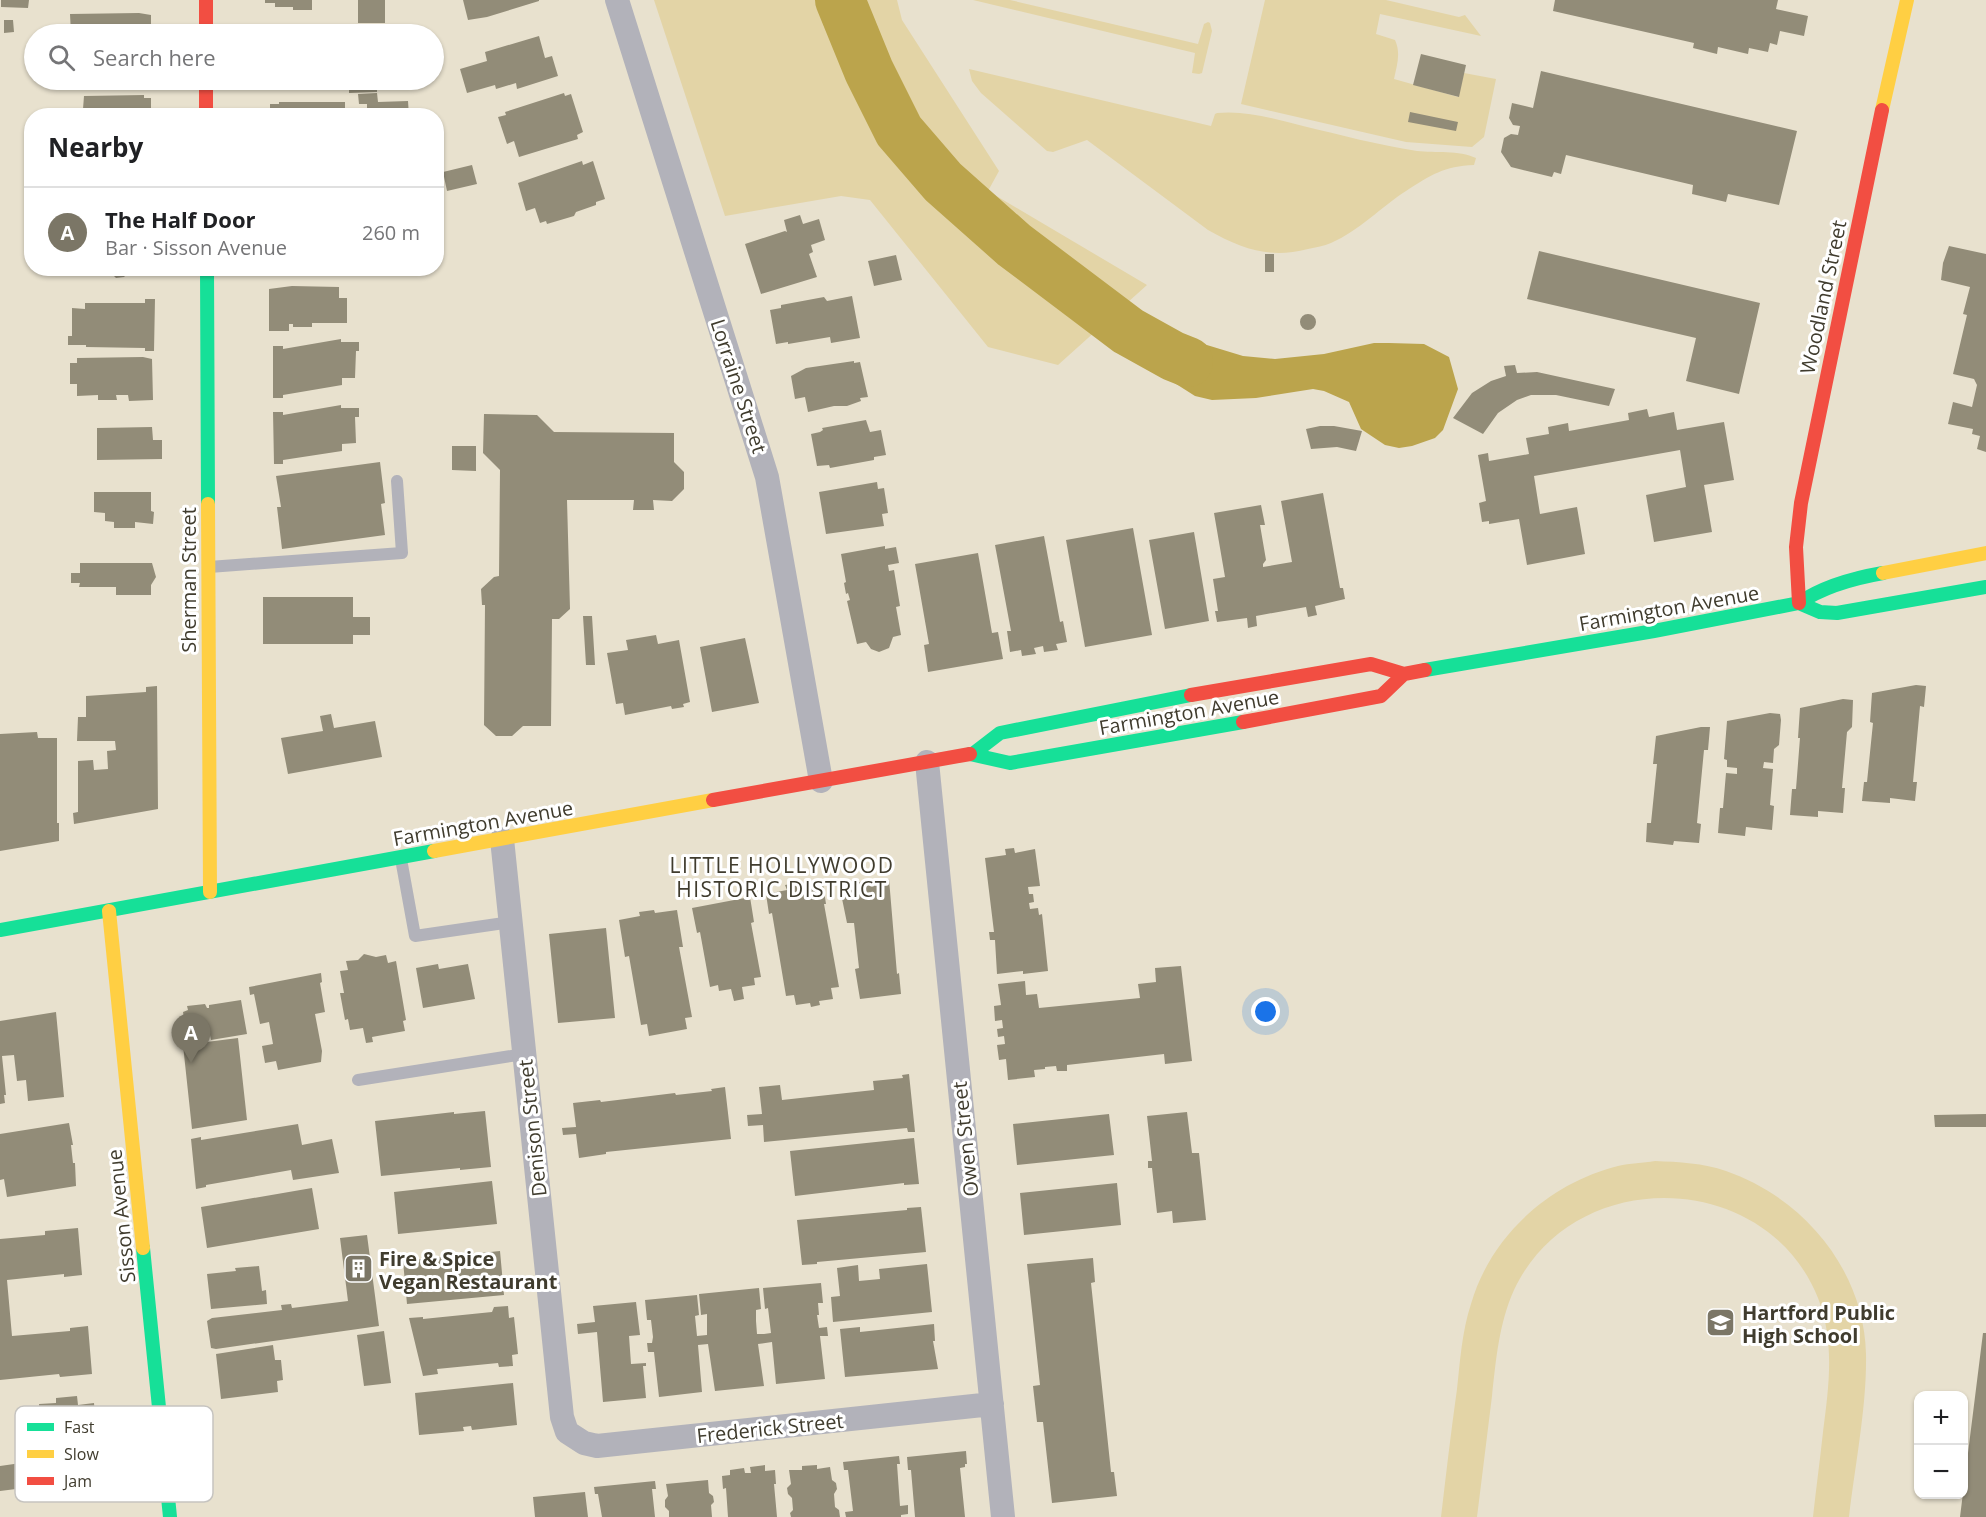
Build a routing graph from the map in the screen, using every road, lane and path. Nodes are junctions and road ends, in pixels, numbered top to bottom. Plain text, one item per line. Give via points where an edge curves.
1 (206, 0) edge
2 (617, 0) edge
3 (1907, 0) edge
4 (206, 24) edge
5 (206, 90) edge
6 (206, 108) edge
7 (207, 276) edge
8 (397, 481) dead end
9 (1986, 553) edge
10 (207, 567) junction
11 (1986, 587) edge
12 (1799, 603) junction
13 (1404, 674) junction
14 (974, 753) junction
15 (927, 762) junction
16 (821, 781) junction
17 (502, 839) junction
18 (401, 858) junction
19 (210, 892) junction
20 (109, 911) junction
21 (511, 922) junction
22 (0, 930) edge
23 (524, 1054) junction
24 (358, 1080) dead end
25 (992, 1404) junction
26 (159, 1406) edge
27 (562, 1417) joint
28 (168, 1502) edge
29 (170, 1517) edge
30 (1003, 1517) edge

1 - 4 main road
2 - 16 street, Lorraine Street via 767,477
3 - 12 main road, Woodland Street via 1801,503 1796,547
5 - 6 main road
7 - 10 main road, Sherman Street
8 - 10 lane via 402,553
9 - 12 main road, Farmington Avenue via 1856,578 1812,594
10 - 19 main road, Sherman Street
11 - 12 main road, Farmington Avenue via 1837,613 1820,612
12 - 13 main road, Farmington Avenue
13 - 14 main road, Farmington Avenue via 1371,664 1192,695 1000,733
13 - 14 main road, Farmington Avenue via 1381,696 1162,738 1010,763
14 - 15 main road, Farmington Avenue
15 - 16 main road, Farmington Avenue
15 - 25 street, Owen Street
16 - 17 main road, Farmington Avenue
17 - 18 main road, Farmington Avenue
17 - 21 street, Denison Street
18 - 19 main road, Farmington Avenue
18 - 21 lane via 415,936
19 - 20 main road, Farmington Avenue
20 - 22 main road, Farmington Avenue
20 - 26 main road, Sisson Avenue
21 - 23 street, Denison Street
23 - 24 lane
23 - 27 street, Denison Street
25 - 27 street, Frederick Street via 597,1446 567,1432
25 - 30 street, Owen Street
28 - 29 main road, Sisson Avenue

